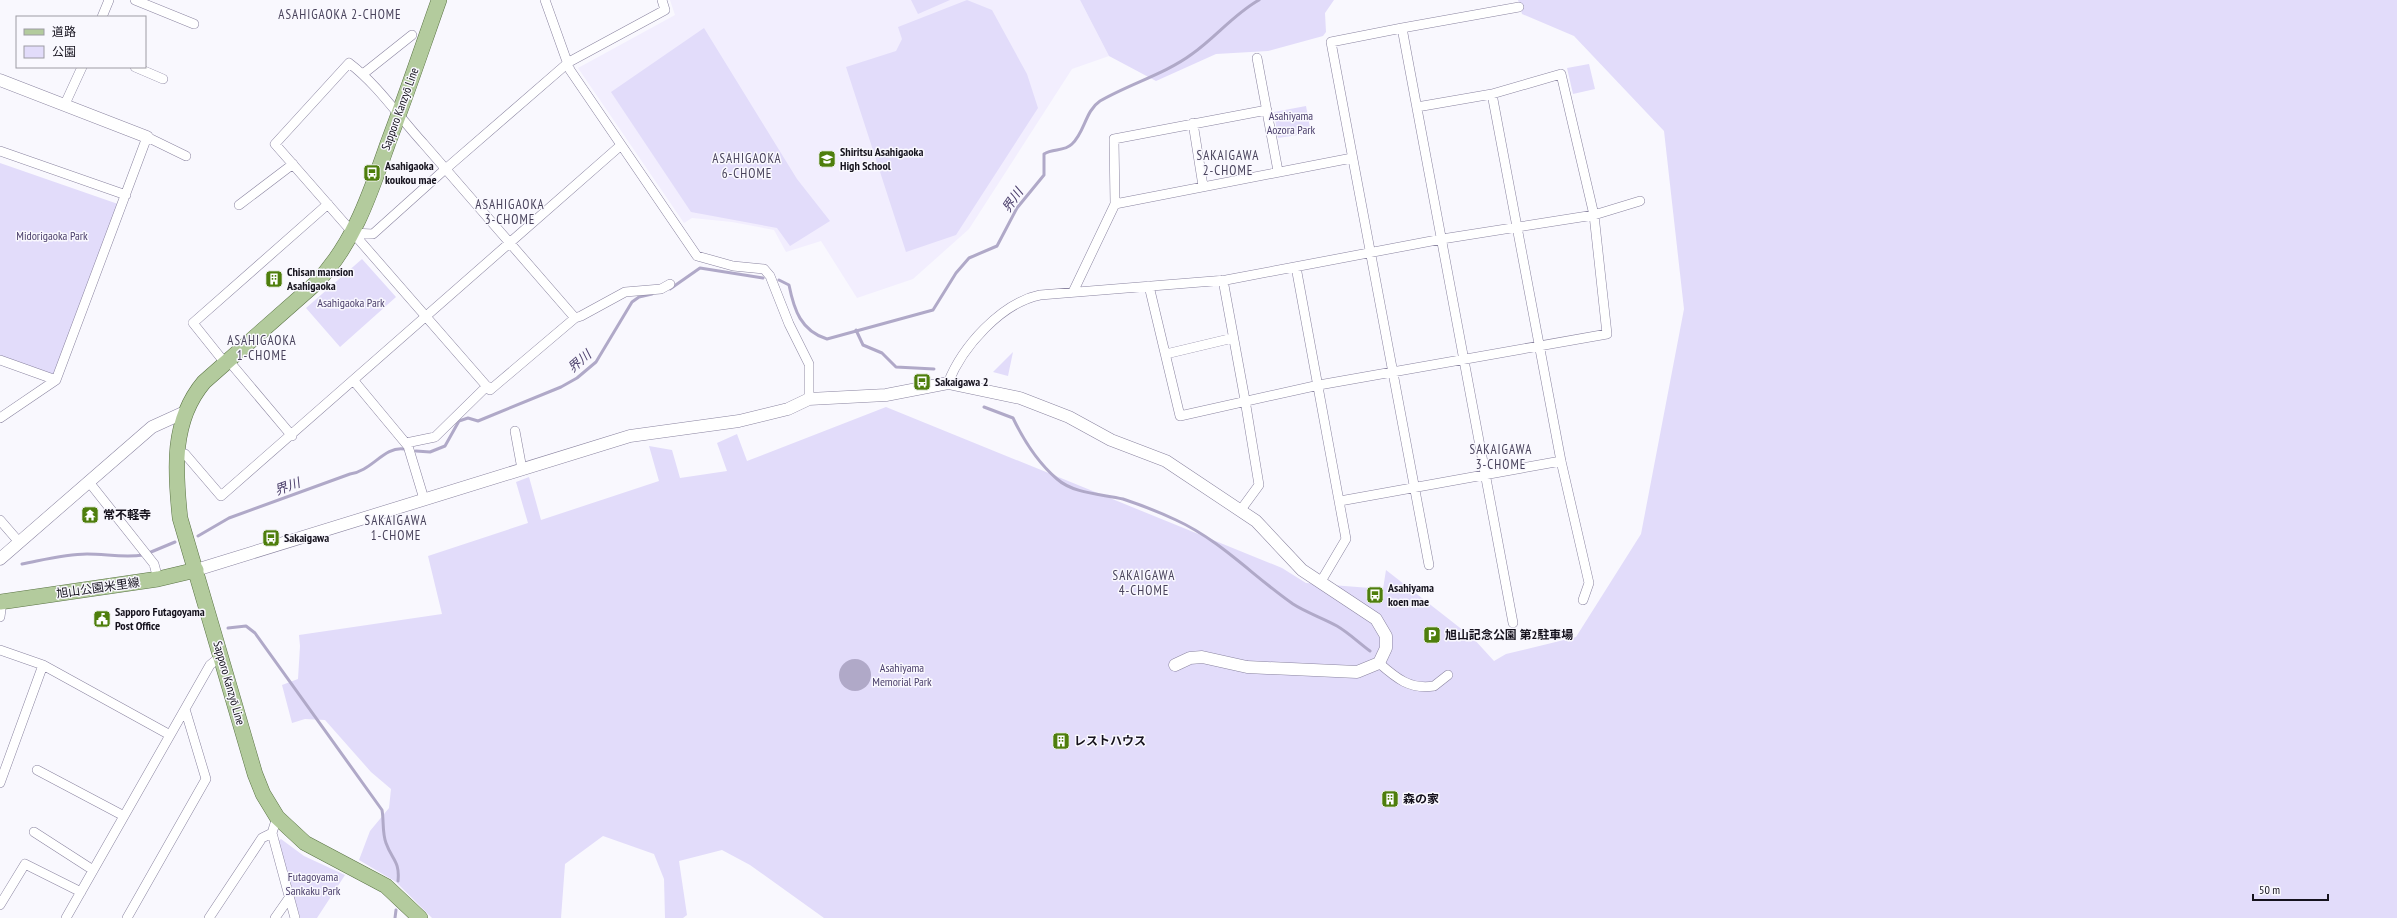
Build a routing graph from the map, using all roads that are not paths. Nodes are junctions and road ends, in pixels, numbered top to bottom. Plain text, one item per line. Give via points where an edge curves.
1 (135, 0) edge
2 (439, 0) edge
3 (545, 0) edge
4 (662, 0) edge
5 (105, 1) edge
6 (1519, 7) dead end
7 (102, 16) edge
8 (194, 24) dead end
9 (1402, 28) junction
10 (412, 35) dead end
11 (1257, 58) dead end
12 (569, 62) junction
13 (82, 68) edge
14 (137, 68) edge
15 (363, 74) junction
16 (163, 79) dead end
17 (0, 80) edge
18 (1492, 94) junction
19 (65, 104) junction
20 (1417, 107) junction
21 (1267, 110) junction
22 (399, 116) junction
23 (1193, 123) junction
24 (147, 137) junction
25 (620, 146) junction
26 (0, 151) edge
27 (186, 156) dead end
28 (1352, 158) junction
29 (293, 164) junction
30 (446, 169) junction
31 (1278, 171) junction
32 (1204, 186) junction
33 (126, 195) junction
34 (1640, 201) dead end
35 (239, 204) dead end
36 (328, 204) junction
37 (1115, 204) junction
38 (1594, 215) junction
39 (1517, 228) junction
40 (353, 233) junction
41 (1442, 239) junction
42 (510, 243) junction
43 (1370, 253) junction
44 (1296, 267) junction
45 (1223, 280) junction
46 (670, 284) dead end
47 (1149, 286) junction
48 (1073, 292) junction
49 (427, 317) junction
50 (574, 318) junction
51 (1233, 338) junction
52 (1539, 346) junction
53 (1166, 354) junction
54 (1464, 358) junction
55 (0, 360) edge
56 (226, 361) junction
57 (1392, 372) junction
58 (56, 380) junction
59 (354, 381) junction
60 (948, 383) junction
61 (1319, 385) junction
62 (487, 386) junction
63 (809, 399) junction
64 (1245, 400) junction
65 (185, 412) junction
66 (0, 418) edge
67 (515, 431) dead end
68 (292, 436) junction
69 (406, 443) junction
70 (176, 451) junction
71 (1560, 462) junction
72 (522, 469) junction
73 (1487, 474) junction
74 (89, 482) junction
75 (1413, 488) junction
76 (424, 500) junction
77 (1340, 501) junction
78 (1240, 511) junction
79 (0, 520) edge
80 (19, 542) junction
81 (0, 559) edge
82 (1429, 565) dead end
83 (196, 570) junction
84 (158, 579) junction
85 (1320, 583) junction
86 (1583, 600) dead end
87 (1, 607) edge
88 (1513, 623) dead end
89 (0, 650) edge
90 (221, 656) junction
91 (1379, 663) junction
92 (43, 665) junction
93 (1175, 665) dead end
94 (1448, 674) dead end
95 (185, 709) junction
96 (170, 735) junction
97 (37, 770) dead end
98 (0, 783) edge
99 (124, 816) junction
100 (277, 817) junction
101 (34, 832) dead end
102 (272, 833) junction
103 (93, 870) junction
104 (81, 892) junction
105 (289, 898) junction
106 (0, 906) edge
107 (66, 918) edge
108 (127, 918) edge
109 (209, 918) edge
110 (275, 918) edge
111 (294, 918) edge
112 (420, 918) edge

1 - 8 street
2 - 22 main road, Sapporo Kanzyō Line
3 - 12 street
4 - 12 street via 665,10
5 - 7 street
6 - 9 street
9 - 20 street
9 - 28 street via 1331,42
10 - 15 street
11 - 21 street
12 - 25 street via 570,70
12 - 30 street
13 - 19 street
14 - 16 street
15 - 22 street
15 - 29 street via 349,63 275,144
17 - 19 street
18 - 20 street
18 - 38 street via 1561,74
18 - 39 street
19 - 24 street
20 - 41 street
21 - 23 street
21 - 31 street
22 - 30 street
22 - 40 main road, Sapporo Kanzyō Line via 362,216
23 - 32 street
23 - 37 street via 1114,139
24 - 27 street
24 - 33 street
25 - 42 street
25 - 63 street via 697,256 732,266 764,270 770,276 789,324 809,364
26 - 33 street
28 - 31 street
28 - 43 street
29 - 35 street
29 - 36 street
30 - 40 street via 373,234
30 - 42 street
31 - 32 street
32 - 37 street
33 - 58 street
34 - 38 street
36 - 40 street
36 - 56 street via 193,323
37 - 48 street
38 - 39 street
38 - 52 street via 1607,334
39 - 41 street
39 - 52 street
40 - 49 street
40 - 56 main road, Sapporo Kanzyō Line via 328,271
41 - 43 street
41 - 54 street
42 - 49 street
42 - 50 street
43 - 44 street
43 - 57 street
44 - 45 street
44 - 61 street
45 - 47 street
45 - 51 street
46 - 50 street via 661,289 625,292
47 - 48 street
47 - 53 street
48 - 60 street via 1033,296 1012,305 968,345 955,365
49 - 59 street
49 - 62 street
50 - 62 street via 490,390
51 - 53 street
51 - 64 street
52 - 54 street
52 - 71 street
53 - 64 street via 1180,416
54 - 57 street
54 - 73 street
55 - 58 street
56 - 65 main road, Sapporo Kanzyō Line via 193,394
56 - 68 street
57 - 61 street
57 - 75 street
58 - 66 street
59 - 68 street
59 - 69 street
60 - 63 street via 886,395
60 - 78 street via 1020,398 1069,417 1110,440 1166,461
61 - 64 street
61 - 77 street
62 - 69 street via 435,437
63 - 72 street via 788,409 739,421 630,436
64 - 78 street via 1259,485
65 - 70 main road, Sapporo Kanzyō Line
65 - 74 street via 152,427
67 - 72 street
68 - 70 street via 221,496 185,454
69 - 76 street
70 - 83 main road, Sapporo Kanzyō Line via 180,518
71 - 73 street
71 - 86 street via 1589,583
72 - 76 street
73 - 75 street
73 - 88 street
74 - 80 street
74 - 84 street via 154,564
75 - 77 street
75 - 82 street
76 - 83 street
77 - 85 street via 1346,539
78 - 85 street via 1270,534 1302,570
79 - 80 street
80 - 81 street
83 - 84 main road, 旭山公園米里線
83 - 90 main road, Sapporo Kanzyō Line
84 - 87 main road, 旭山公園米里線
85 - 91 street via 1376,619 1386,636 1386,648
89 - 92 street
90 - 95 street via 210,665
90 - 100 main road, Sapporo Kanzyō Line via 255,774
91 - 93 street via 1357,672 1247,667 1202,657 1190,658
91 - 94 street via 1404,683 1416,686 1434,686
92 - 96 street
92 - 98 street
95 - 96 street
95 - 108 street via 206,779
96 - 99 street
97 - 99 street
99 - 103 street
100 - 102 street
100 - 112 main road, Sapporo Kanzyō Line via 305,843 386,886
101 - 103 street
102 - 105 street
102 - 109 street via 262,838
103 - 104 street
104 - 106 street via 25,864
104 - 107 street
105 - 110 street
105 - 111 street

